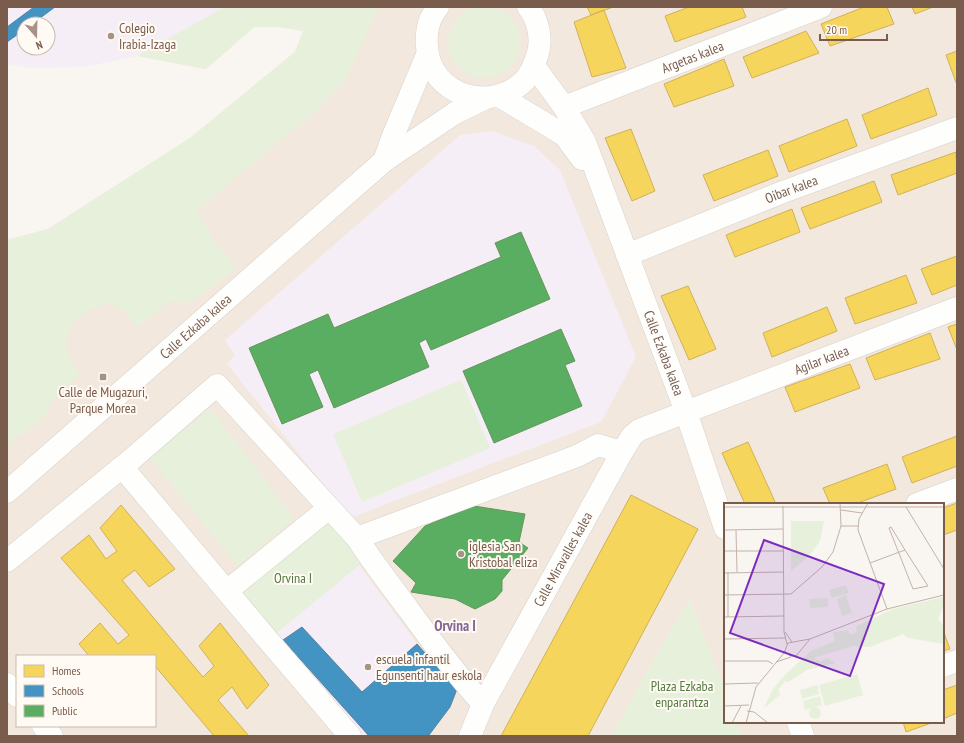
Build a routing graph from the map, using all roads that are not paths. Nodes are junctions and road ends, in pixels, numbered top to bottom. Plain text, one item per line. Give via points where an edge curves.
1 (438, 7) edge
2 (821, 7) edge
3 (530, 8) edge
4 (427, 55) junction
5 (534, 66) junction
6 (493, 97) junction
7 (564, 107) junction
8 (957, 128) edge
9 (384, 161) junction
10 (599, 181) junction
11 (627, 255) junction
12 (957, 308) edge
13 (686, 412) junction
14 (622, 452) junction
15 (122, 467) junction
16 (957, 489) edge
17 (7, 492) edge
18 (920, 503) edge
19 (329, 508) junction
20 (724, 525) edge
21 (357, 538) junction
22 (7, 561) edge
23 (227, 592) junction
24 (957, 661) edge
25 (944, 666) edge
26 (7, 684) edge
27 (16, 695) edge
28 (483, 704) junction
29 (798, 723) edge
30 (44, 727) edge
31 (52, 736) edge
32 (350, 736) edge
33 (470, 736) edge
34 (803, 736) edge

1 - 4 street via 430,20 426,37
2 - 7 street, Argetas kalea
3 - 5 street via 538,28 540,48
4 - 6 street via 434,72 446,86 462,95
4 - 9 street, Calle Ezkaba kalea
5 - 6 street via 526,79 513,90
5 - 7 street, Calle Ezkaba kalea
6 - 9 street, Calle Ezkaba kalea via 455,113
6 - 10 street, Calle Ezkaba kalea via 564,135
7 - 10 street, Calle Ezkaba kalea via 585,142
8 - 11 street, Oibar kalea via 783,192
9 - 17 street, Calle Ezkaba kalea
10 - 11 street, Calle Ezkaba kalea
11 - 13 street, Calle Ezkaba kalea
12 - 13 street, Agilar kalea
13 - 14 street, Calle Miravalles kalea via 639,430
13 - 20 street, Calle Ezkaba kalea
14 - 21 street via 598,444 577,456
14 - 28 street, Calle Miravalles kalea
15 - 19 street via 217,385
15 - 22 street
15 - 23 street
16 - 18 street
19 - 21 street
19 - 23 street
21 - 28 street via 426,633
23 - 32 street
24 - 25 street
26 - 27 street
28 - 33 street, Calle Miravalles kalea
29 - 34 street
30 - 31 street

